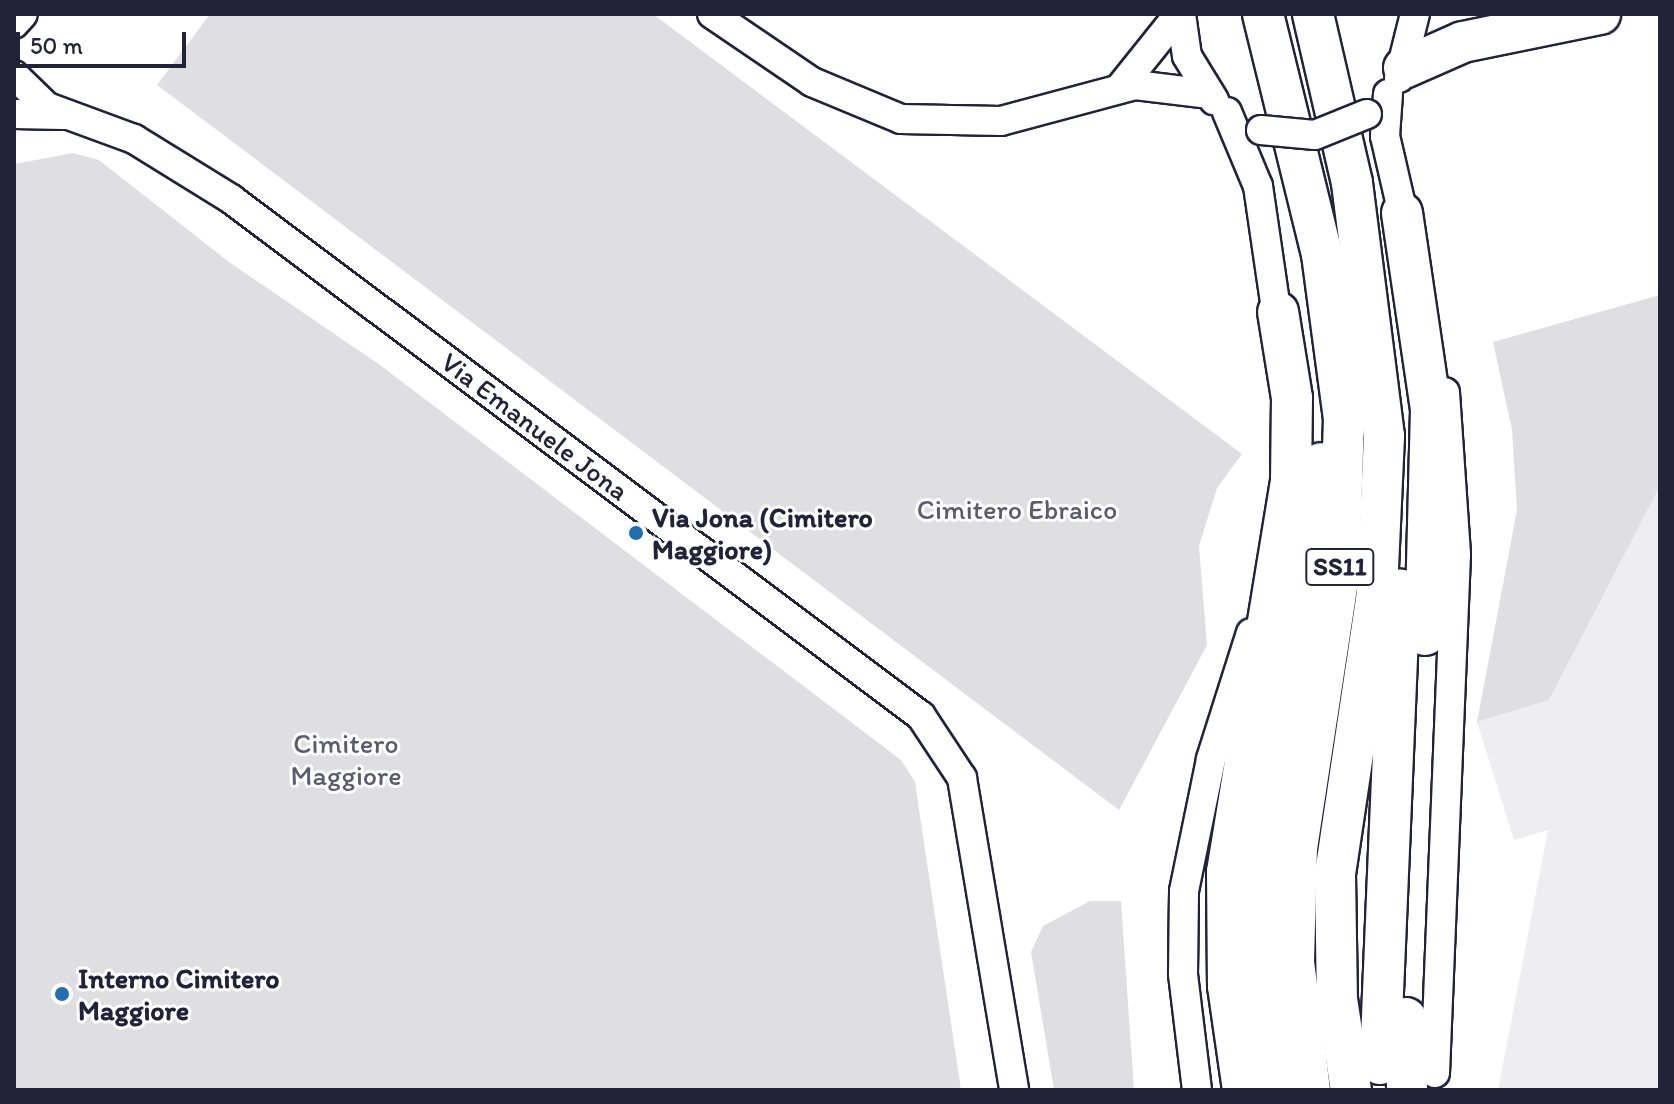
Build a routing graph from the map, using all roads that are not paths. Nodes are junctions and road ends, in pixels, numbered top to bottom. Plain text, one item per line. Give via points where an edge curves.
1 (23, 14) edge
2 (712, 14) edge
3 (1180, 14) edge
4 (1313, 14) edge
5 (1415, 14) edge
6 (1600, 14) edge
7 (14, 24) edge
8 (1267, 31) edge
9 (14, 75) edge
10 (1396, 81) junction
11 (1119, 89) junction
12 (1218, 103) junction
13 (14, 114) edge
14 (63, 115) junction
15 (1352, 183) junction
16 (1402, 213) joint
17 (1278, 312) junction
18 (1393, 1079) edge
19 (1276, 1087) edge
20 (1014, 1090) edge
21 (1197, 1090) edge

1 - 7 street
2 - 11 street via 812,82 901,119 1001,121
3 - 11 street
3 - 12 street via 1187,56
4 - 15 highway, SS11
5 - 10 street
6 - 10 highway via 1463,42
8 - 19 highway, SS11 via 1322,254 1344,418 1339,574 1297,847 1294,962
9 - 14 street, Via Emanuele Jona
10 - 12 street, bridge via 1367,114 1315,135 1261,130
10 - 16 street via 1385,136
11 - 12 street via 1166,85
12 - 17 street via 1255,175
13 - 14 street, Via Emanuele Jona
14 - 20 street, Via Emanuele Jona via 134,139 220,192 921,716 962,778
15 - 18 highway via 1391,338 1403,432
15 - 18 highway, SS11 via 1383,396 1385,477 1377,593 1335,875 1335,967
16 - 18 highway via 1427,374 1432,460
17 - 19 highway via 1292,398 1291,480 1234,799 1227,884 1228,986
17 - 21 street via 1282,435 1272,542 1199,804 1184,891 1183,974

